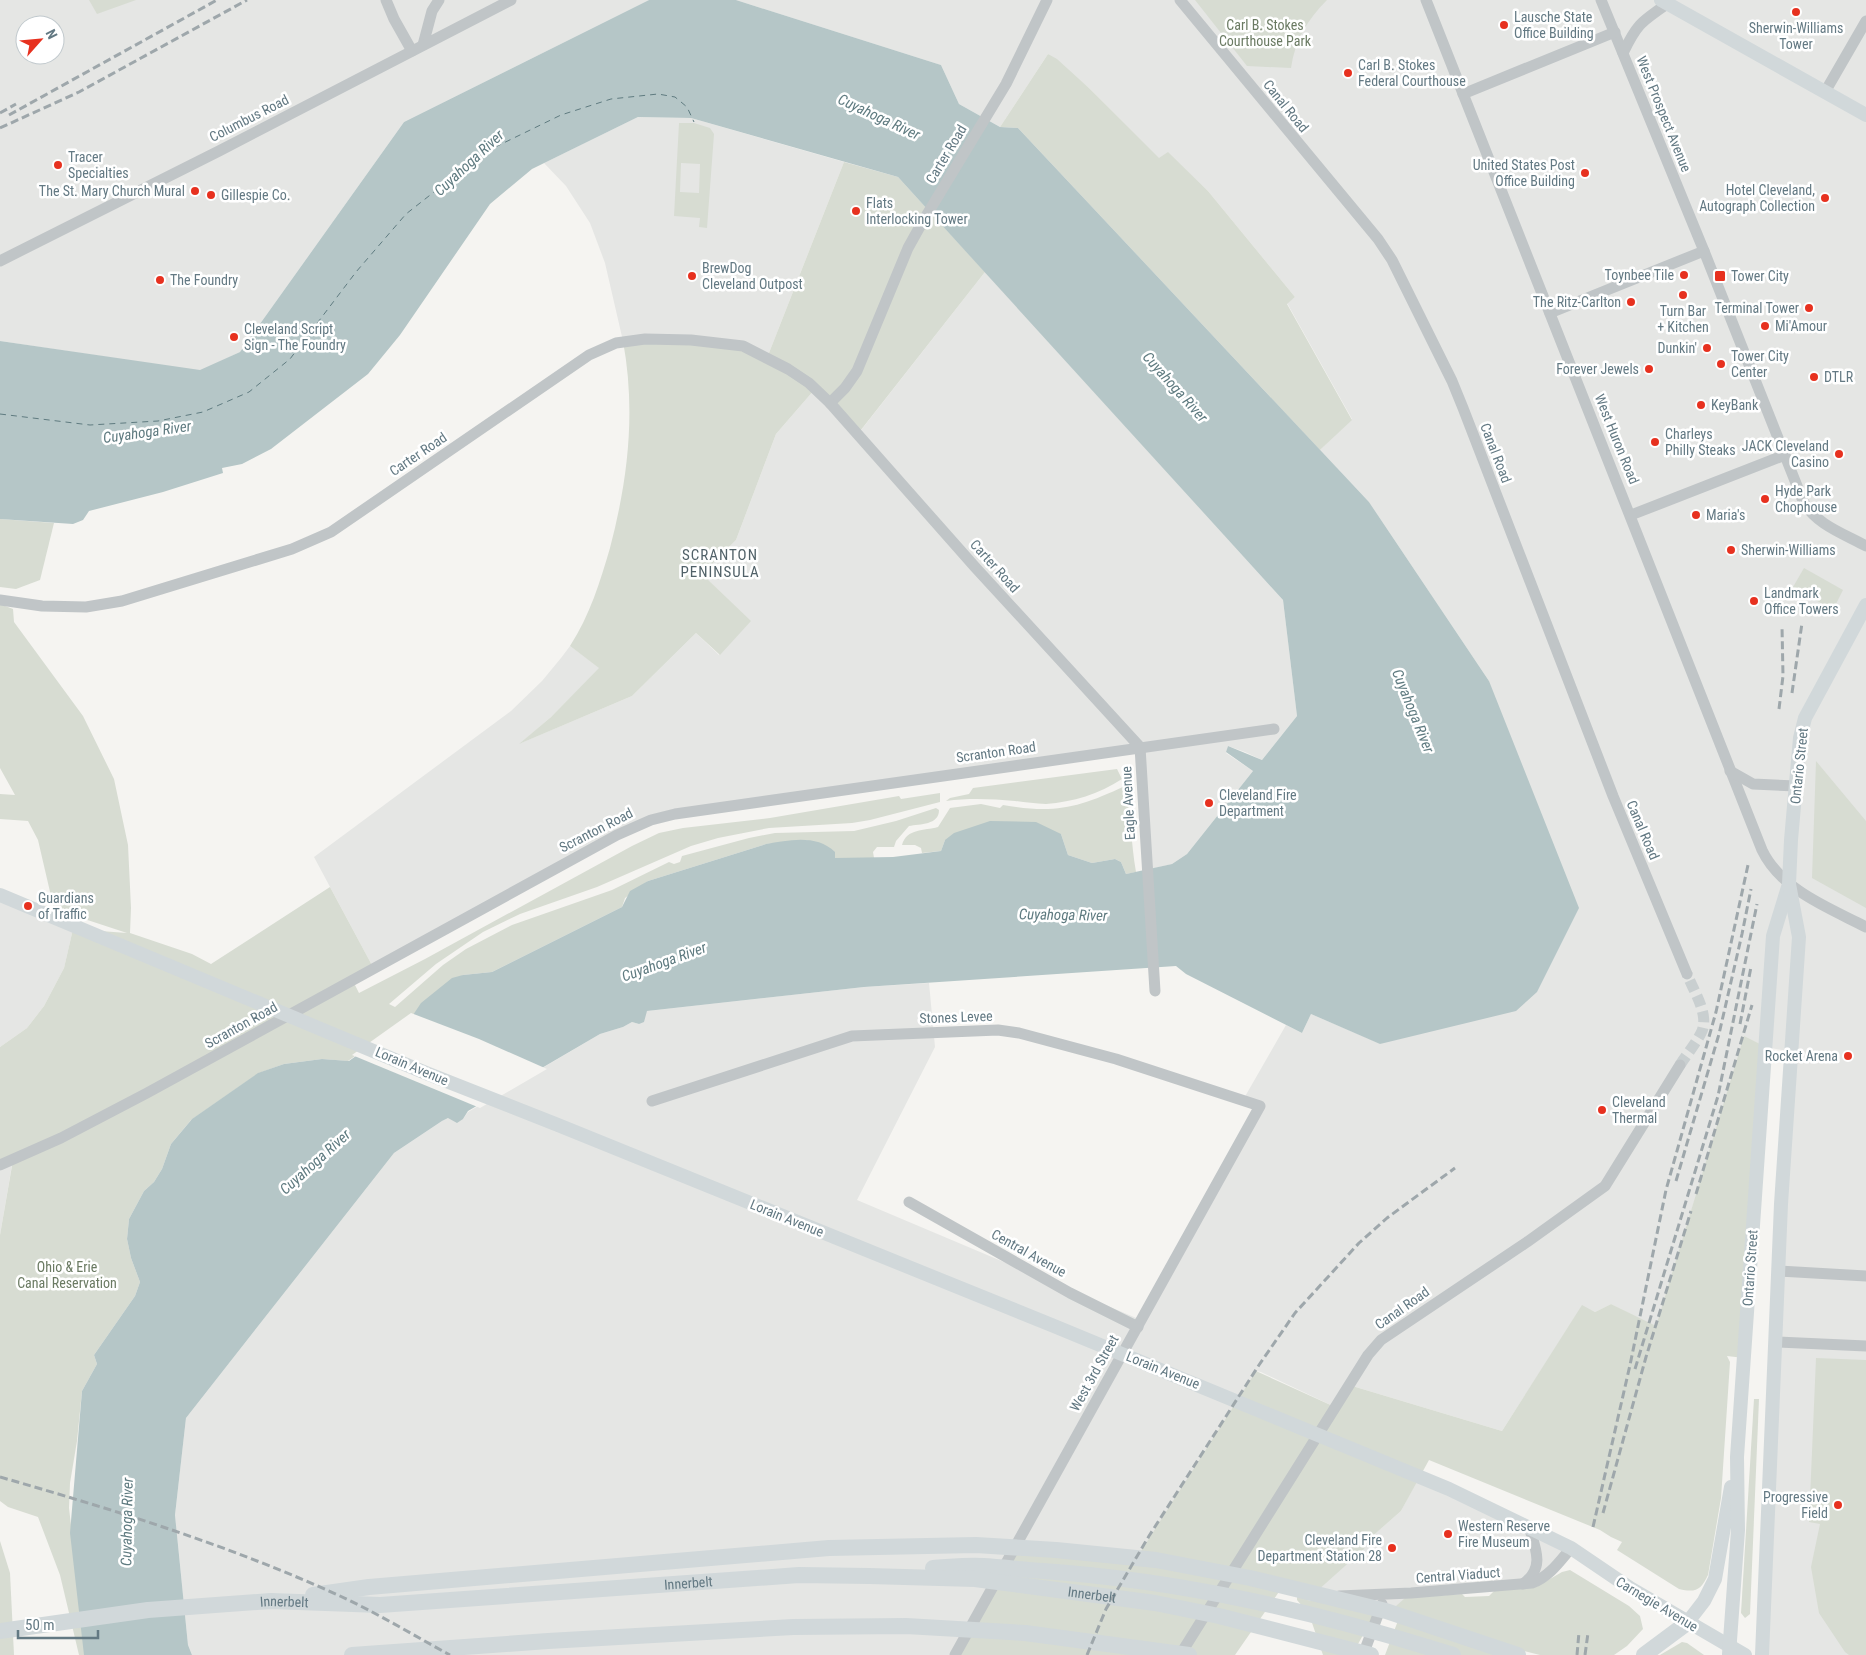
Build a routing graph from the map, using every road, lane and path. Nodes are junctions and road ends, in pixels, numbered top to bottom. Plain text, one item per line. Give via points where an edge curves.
1 (386, 0) edge
2 (439, 0) edge
3 (511, 0) edge
4 (1047, 0) edge
5 (1180, 0) edge
6 (1426, 0) edge
7 (1601, 0) edge
8 (1664, 2) edge
9 (1866, 21) edge
10 (1615, 32) junction
11 (417, 48) junction
12 (1623, 53) junction
13 (1825, 92) junction
14 (1463, 94) junction
15 (1866, 114) edge
16 (1704, 251) junction
17 (0, 261) edge
18 (1550, 314) junction
19 (830, 402) junction
20 (1785, 455) junction
21 (1631, 516) junction
22 (1866, 546) edge
23 (0, 600) edge
24 (1866, 605) edge
25 (1274, 729) dead end
26 (1140, 747) junction
27 (1730, 771) junction
28 (1796, 786) junction
29 (1789, 884) junction
30 (0, 895) edge
31 (1866, 927) edge
32 (1687, 974) tunnel mouth
33 (1155, 990) dead end
34 (1680, 1065) tunnel mouth
35 (652, 1101) dead end
36 (1260, 1106) joint
37 (0, 1165) edge
38 (909, 1202) dead end
39 (1779, 1271) junction
40 (1866, 1276) edge
41 (1138, 1327) junction
42 (1776, 1342) junction
43 (1866, 1346) edge
44 (1737, 1457) junction
45 (1530, 1527) junction
46 (1571, 1548) junction
47 (869, 1576) junction
48 (1522, 1585) junction
49 (1387, 1594) junction
50 (1332, 1597) junction
51 (271, 1601) junction
52 (1687, 1622) junction
53 (0, 1631) edge
54 (1729, 1650) edge
55 (1166, 1653) edge
56 (359, 1655) edge
57 (955, 1655) edge
58 (1180, 1655) edge
59 (1189, 1655) edge
60 (1362, 1655) edge
61 (1371, 1655) edge
62 (1453, 1655) edge
63 (1518, 1655) edge
64 (1644, 1655) edge
65 (1745, 1655) edge
66 (1762, 1655) edge

1 - 11 street via 394,19
2 - 11 street
3 - 11 street, Columbus Road
4 - 19 street, Carter Road via 1006,84 908,248 857,371
5 - 32 street, Canal Road via 1392,260 1459,399 1609,787
6 - 14 street, West Huron Road
7 - 10 street, West Prospect Avenue
8 - 12 street via 1641,22
8 - 13 main road
9 - 13 street
10 - 12 street, West Prospect Avenue
10 - 14 street
11 - 17 street, Columbus Road
12 - 16 street, West Prospect Avenue
13 - 15 main road
14 - 18 street, West Huron Road
16 - 18 street
16 - 20 street, West Prospect Avenue
18 - 21 street, West Huron Road
19 - 23 street, Carter Road via 788,369 743,346 660,339 616,342 588,355 314,541 122,601 86,607 42,606
19 - 26 street, Carter Road
20 - 21 street
20 - 22 street, West Prospect Avenue via 1809,512
21 - 27 street, West Huron Road
24 - 28 main road, Ontario Street via 1805,718
25 - 26 street, Scranton Road
26 - 33 street, Eagle Avenue
26 - 37 street, Scranton Road via 772,799 651,820 617,835 147,1093 61,1138
27 - 28 street via 1753,784
27 - 29 street, West Huron Road via 1765,856
28 - 29 main road, Ontario Street
29 - 31 street, West Huron Road
29 - 39 main road, Ontario Street via 1799,937
29 - 44 main road, Ontario Street via 1774,936
30 - 45 main road, Lorain Avenue via 426,1072 1291,1423 1449,1489
34 - 58 street, Canal Road via 1605,1186 1381,1340 1368,1355
35 - 36 street, Stones Levee via 852,1036 998,1030 1116,1059
36 - 41 street, West 3rd Street
38 - 41 street, Central Avenue via 1070,1293
39 - 40 street
39 - 42 main road, Ontario Street
41 - 57 street, West 3rd Street
42 - 43 street
42 - 66 main road, Ontario Street
44 - 52 main road via 1715,1579 1704,1601
44 - 54 main road, Ontario Street via 1738,1530
45 - 46 main road, Lorain Avenue
45 - 48 street via 1537,1565 1533,1575
46 - 48 street, Central Viaduct via 1545,1576
46 - 52 main road, Carnegie Avenue
47 - 51 highway, Innerbelt via 789,1576 380,1605
47 - 61 highway, Innerbelt via 975,1580 1155,1603
47 - 62 highway via 981,1566 1150,1582 1328,1618
48 - 49 street, Central Viaduct
49 - 50 street, Central Viaduct
49 - 60 street
50 - 51 highway via 1156,1560 976,1545 829,1548 369,1587
50 - 63 highway via 1386,1611
51 - 53 highway, Innerbelt via 148,1610
52 - 54 main road, Carnegie Avenue
52 - 64 highway
54 - 65 main road, Carnegie Avenue
55 - 56 highway via 1025,1633 906,1626 793,1627
55 - 59 highway

